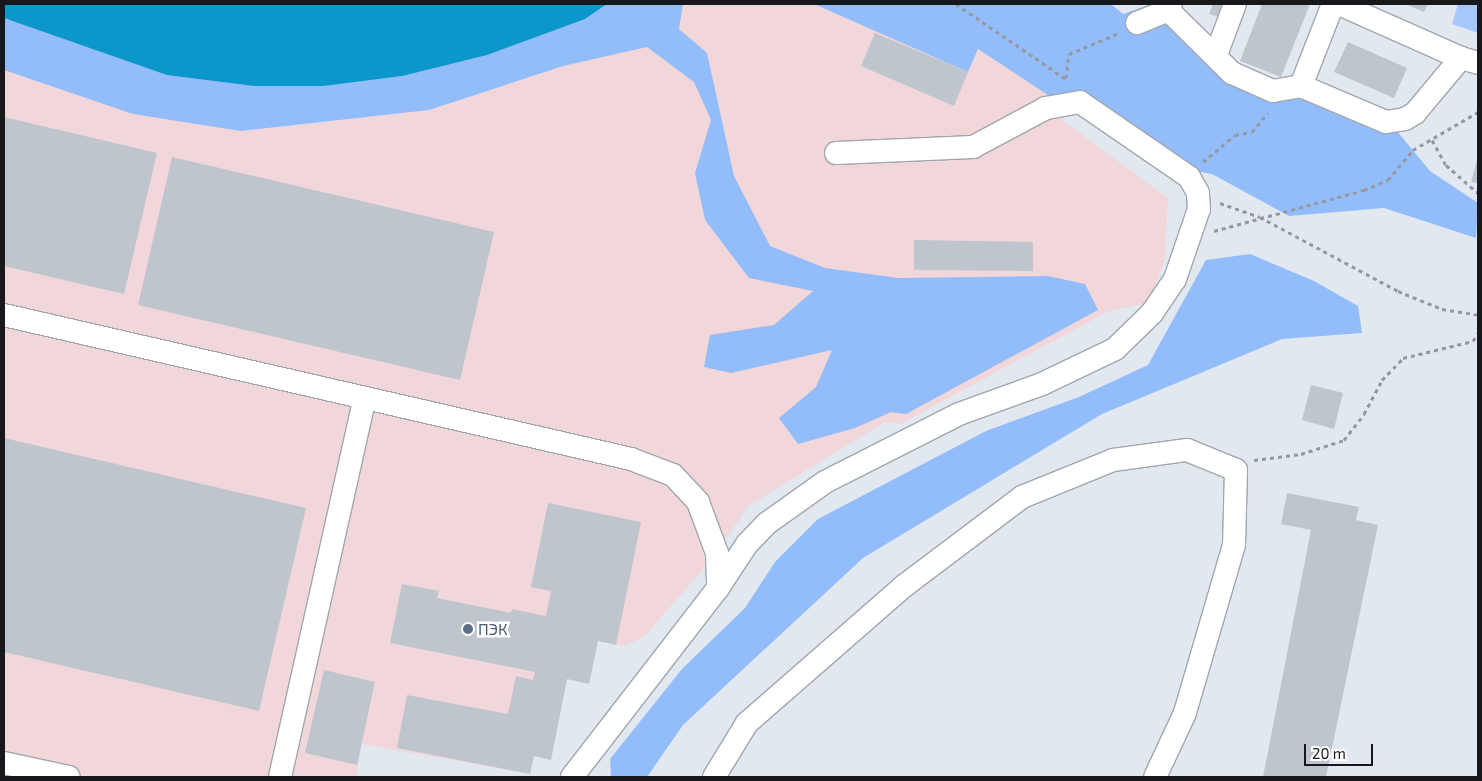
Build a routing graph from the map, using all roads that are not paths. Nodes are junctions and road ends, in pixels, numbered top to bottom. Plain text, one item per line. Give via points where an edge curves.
1 (1235, 4) edge
2 (1334, 4) edge
3 (1340, 4) edge
4 (1167, 6) edge
5 (1137, 23) dead end
6 (1216, 55) junction
7 (1469, 60) edge
8 (1292, 88) junction
9 (836, 153) dead end
10 (4, 315) edge
11 (365, 398) junction
12 (718, 588) junction
13 (4, 763) edge
14 (69, 777) edge
15 (280, 777) edge
16 (575, 777) edge
17 (714, 777) edge
18 (1155, 777) edge

1 - 6 street
2 - 8 street
3 - 7 street
4 - 5 street
4 - 6 street
6 - 8 street via 1232,73 1273,91
7 - 8 street via 1415,113 1386,122
9 - 12 street via 973,147 1046,108 1080,102 1189,177 1198,193 1199,209 1175,279 1152,313 1115,349 1042,384 959,414 824,482 766,524 747,544
10 - 11 street
11 - 12 street via 631,459 672,475 698,502 717,553
11 - 15 street
12 - 16 street
13 - 14 street
17 - 18 street via 747,723 904,586 1022,497 1113,460 1187,450 1236,470 1234,545 1185,713

